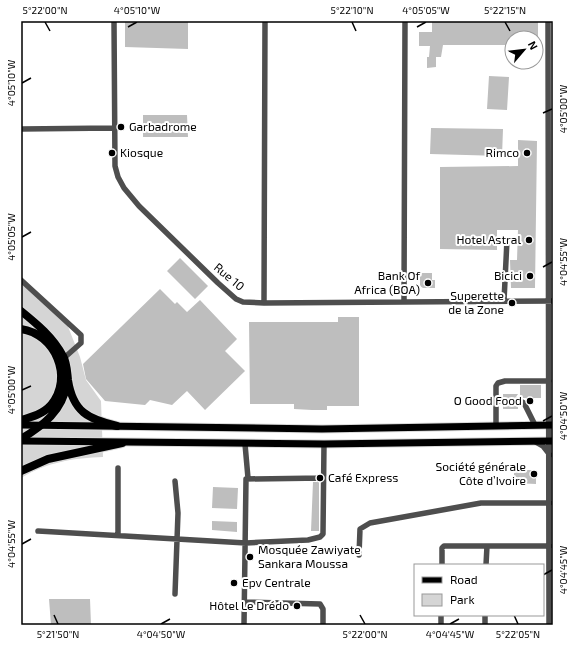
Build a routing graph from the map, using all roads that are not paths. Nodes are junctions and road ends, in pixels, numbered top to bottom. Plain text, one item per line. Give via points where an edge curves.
1 (114, 21) edge
2 (265, 21) edge
3 (404, 21) edge
4 (548, 21) edge
5 (114, 128) junction
6 (21, 129) edge
7 (507, 240) dead end
8 (21, 280) edge
9 (404, 301) junction
10 (504, 301) junction
11 (550, 301) edge
12 (264, 303) junction
13 (21, 311) edge
14 (21, 329) edge
15 (64, 358) junction
16 (68, 379) junction
17 (549, 381) junction
18 (518, 400) dead end
19 (21, 420) edge
20 (21, 425) edge
21 (41, 426) junction
22 (117, 426) junction
23 (496, 426) junction
24 (535, 426) junction
25 (551, 426) edge
26 (21, 440) edge
27 (535, 441) junction
28 (551, 441) edge
29 (122, 443) junction
30 (245, 444) junction
31 (324, 444) junction
32 (550, 455) junction
33 (118, 468) dead end
34 (21, 471) edge
35 (551, 472) edge
36 (248, 478) junction
37 (323, 478) junction
38 (174, 482) dead end
39 (550, 502) junction
40 (551, 515) edge
41 (38, 531) dead end
42 (118, 535) junction
43 (176, 538) junction
44 (246, 543) junction
45 (487, 546) junction
46 (550, 546) junction
47 (359, 555) dead end
48 (442, 564) edge
49 (486, 564) edge
50 (551, 568) edge
51 (175, 594) dead end
52 (244, 602) junction
53 (551, 604) edge
54 (244, 625) edge
55 (323, 625) edge
56 (549, 625) edge

1 - 5 street, Rue 10
2 - 12 street
3 - 9 street
4 - 11 street
5 - 6 street
5 - 12 street, Rue 10 via 115,166 118,177 139,206 236,299
7 - 10 street
8 - 15 street via 81,335 81,343
9 - 10 street, Rue 10
9 - 12 street, Rue 10
10 - 11 street, Rue 10
11 - 17 street
13 - 15 highway via 51,337
14 - 19 highway via 38,335 51,346 57,355 61,375 58,392 51,405 35,416
15 - 16 highway
16 - 21 highway via 62,402 52,417
16 - 22 highway via 71,395 82,413
17 - 23 street via 501,381 496,386 500,401
17 - 25 street
18 - 24 street via 524,403
20 - 21 main road
21 - 22 main road
21 - 26 highway
22 - 23 main road via 322,429
23 - 24 main road
24 - 25 main road
25 - 28 street
26 - 29 main road
27 - 28 main road
27 - 31 main road
27 - 32 street via 544,446
28 - 32 street
29 - 30 main road
29 - 34 highway via 48,459
30 - 31 main road
30 - 36 street
31 - 37 street
32 - 35 street
33 - 42 street
35 - 39 street
36 - 37 street
36 - 44 street via 245,482
37 - 44 street via 322,536 308,540
38 - 43 street via 178,513
39 - 40 street
39 - 47 street via 481,503 370,523 360,529
40 - 46 street
41 - 42 street
42 - 43 street
43 - 44 street
43 - 51 street
44 - 52 street
45 - 46 street
45 - 48 street via 444,546
45 - 49 street
46 - 50 street
50 - 53 street
52 - 54 street
52 - 55 street via 320,604 323,609
53 - 56 street

